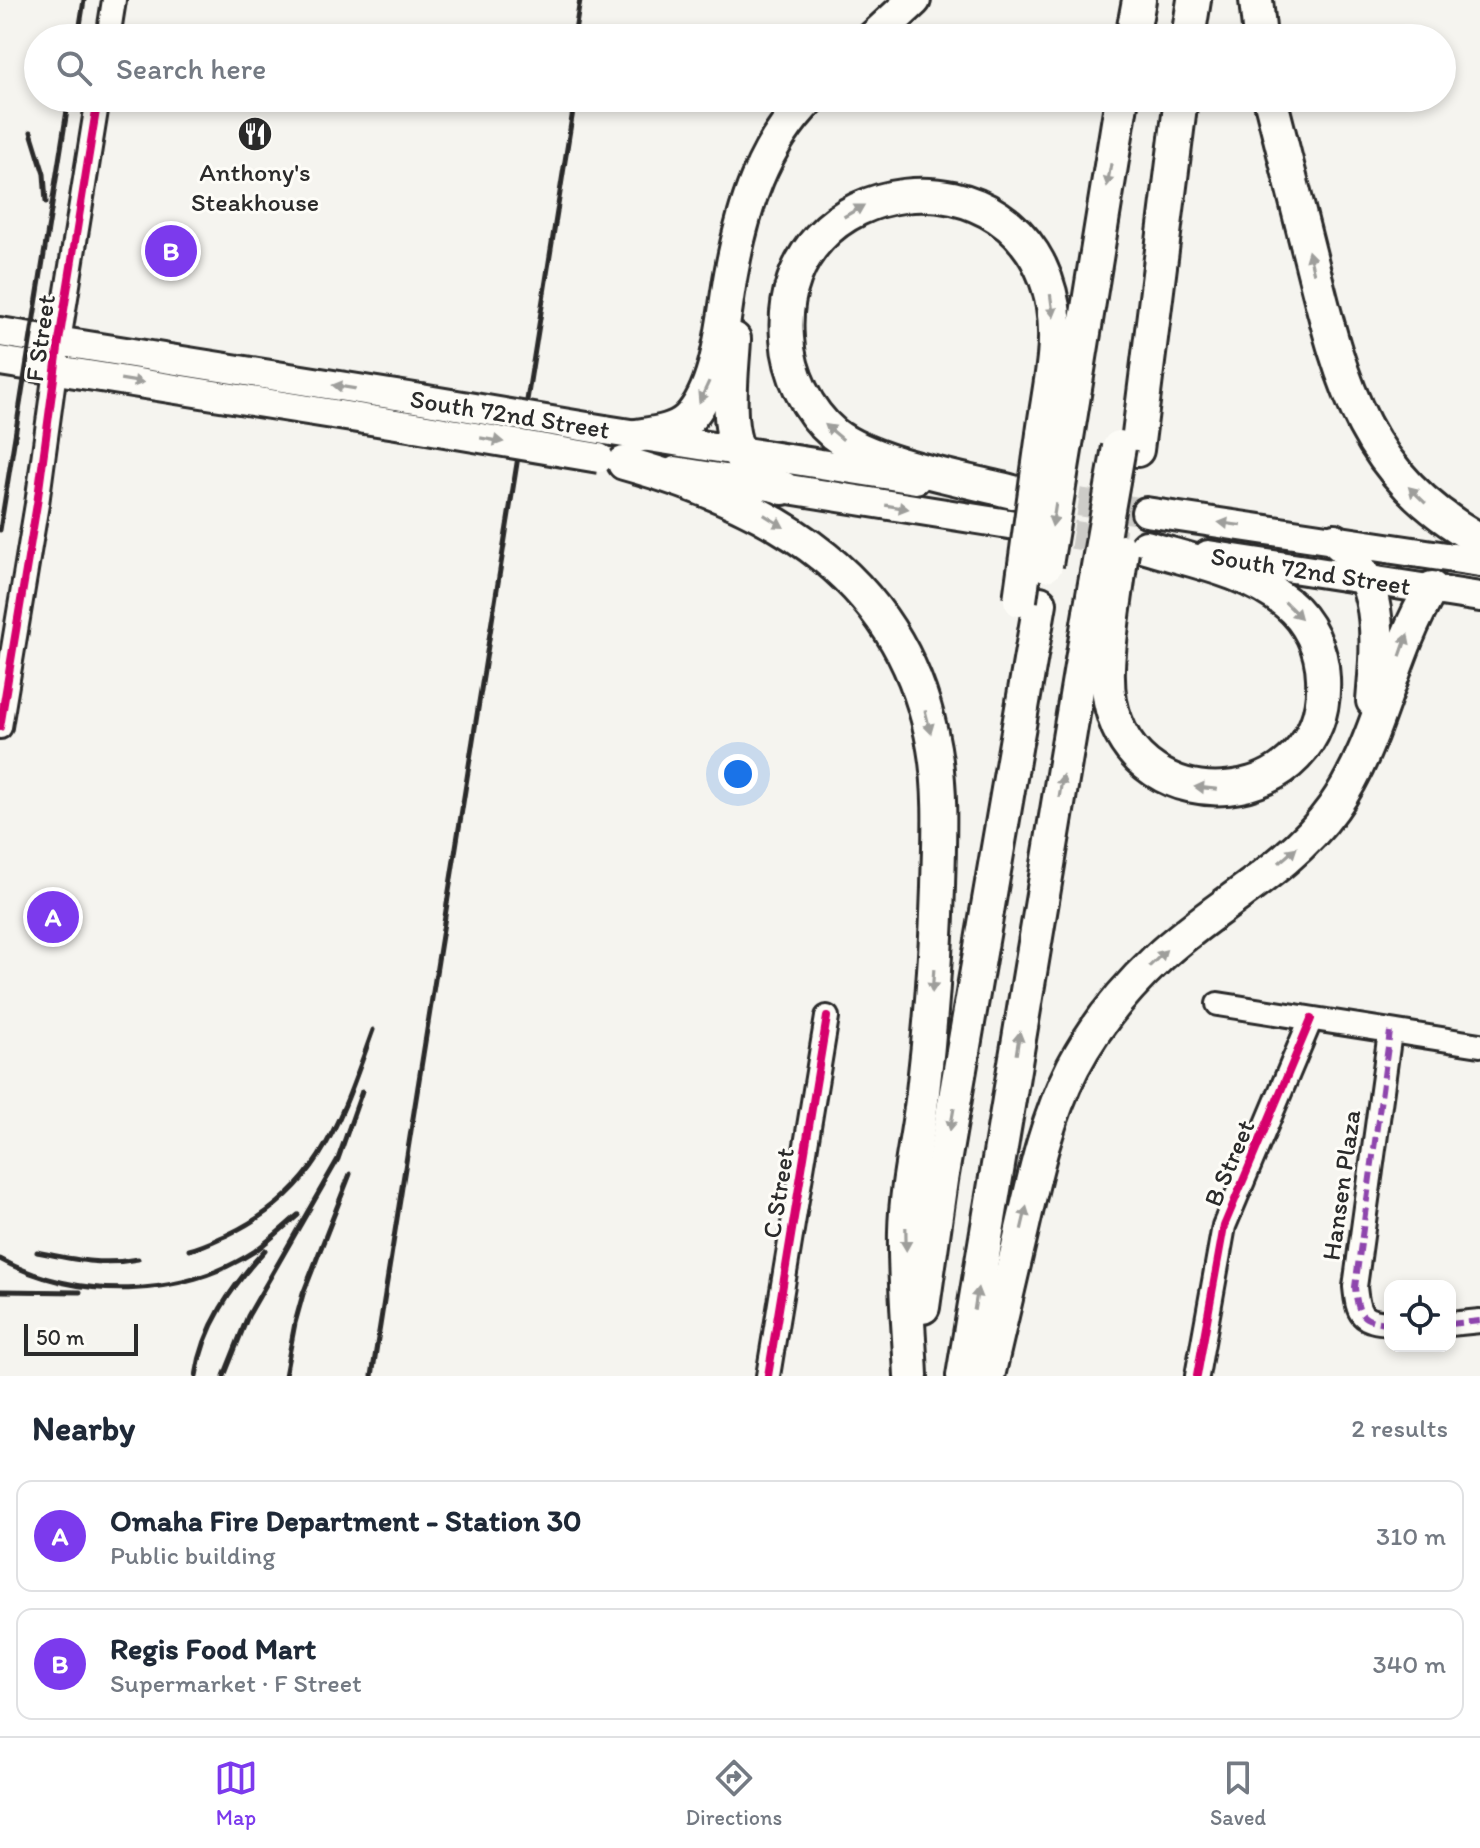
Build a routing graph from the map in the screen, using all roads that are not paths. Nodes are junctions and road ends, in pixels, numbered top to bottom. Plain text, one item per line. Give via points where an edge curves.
1 (114, 0) edge
2 (914, 0) edge
3 (1139, 0) edge
4 (1194, 0) edge
5 (1256, 0) edge
6 (110, 24) edge
7 (888, 24) edge
8 (1135, 24) edge
9 (1190, 24) edge
10 (1259, 24) edge
11 (96, 112) edge
12 (799, 112) edge
13 (1119, 112) edge
14 (1177, 112) edge
15 (1274, 112) edge
16 (755, 181) junction
17 (0, 332) edge
18 (57, 355) junction
19 (0, 361) edge
20 (1055, 436) junction
21 (737, 451) junction
22 (620, 452) junction
23 (783, 488) junction
24 (1016, 492) joint
25 (1146, 512) tunnel mouth
26 (1015, 525) tunnel mouth
27 (1335, 540) junction
28 (1480, 540) edge
29 (1144, 546) joint
30 (1480, 562) edge
31 (1367, 578) junction
32 (1432, 588) junction
33 (1480, 597) edge
34 (1102, 614) junction
35 (0, 727) edge
36 (1367, 744) junction
37 (1218, 1004) dead end
38 (827, 1017) dead end
39 (1311, 1019) junction
40 (1390, 1032) junction
41 (1480, 1045) edge
42 (1384, 1322) edge
43 (768, 1376) edge
44 (912, 1376) edge
45 (963, 1376) edge
46 (988, 1376) edge
47 (1197, 1376) edge

1 - 6 street
2 - 7 highway
3 - 8 highway
4 - 9 highway
5 - 10 highway
11 - 18 street, F Street
12 - 16 highway via 776,140
13 -> 20 highway
14 - 34 highway, bridge
28 -> 15 highway via 1449,523 1399,479 1355,407 1322,306
16 - 21 highway via 735,333 732,407
16 -> 22 highway via 704,395 677,427
17 - 18 main road, South 72nd Street
18 - 19 main road, South 72nd Street
18 -> 22 main road, South 72nd Street, bridge via 415,427
22 -> 18 main road, South 72nd Street, bridge via 605,430 421,399
18 - 35 street, F Street
24 -> 20 highway via 864,451 834,434 812,409 789,355 786,319 797,273 824,233 873,201 919,193 975,204 1014,231 1041,268 1054,311
20 -> 44 highway, bridge
21 - 22 main road, South 72nd Street
21 - 23 highway via 762,480
21 - 24 main road, South 72nd Street
22 - 23 main road, South 72nd Street
22 -> 44 highway via 741,503 832,563 899,646 928,719 938,777 939,872 929,1037 905,1229
23 -> 26 main road, South 72nd Street
27 -> 25 main road, South 72nd Street
27 - 30 main road, South 72nd Street
27 - 31 highway
29 - 31 main road, South 72nd Street
29 -> 34 highway via 1245,579 1299,614 1323,671 1321,706 1307,740 1283,767 1244,786 1197,788 1164,776 1136,752 1114,713
31 - 32 main road, South 72nd Street
31 - 36 highway via 1376,634
32 - 33 main road, South 72nd Street
36 -> 32 highway via 1416,613
45 -> 34 highway
46 -> 36 highway via 1035,1171 1060,1094 1088,1041 1155,961 1315,830 1346,789
37 - 39 street
38 - 43 street, C Street
39 - 40 street
39 - 47 street, B Street via 1224,1226
40 - 41 street
40 - 42 street, Hansen Plaza via 1355,1287 1365,1318

